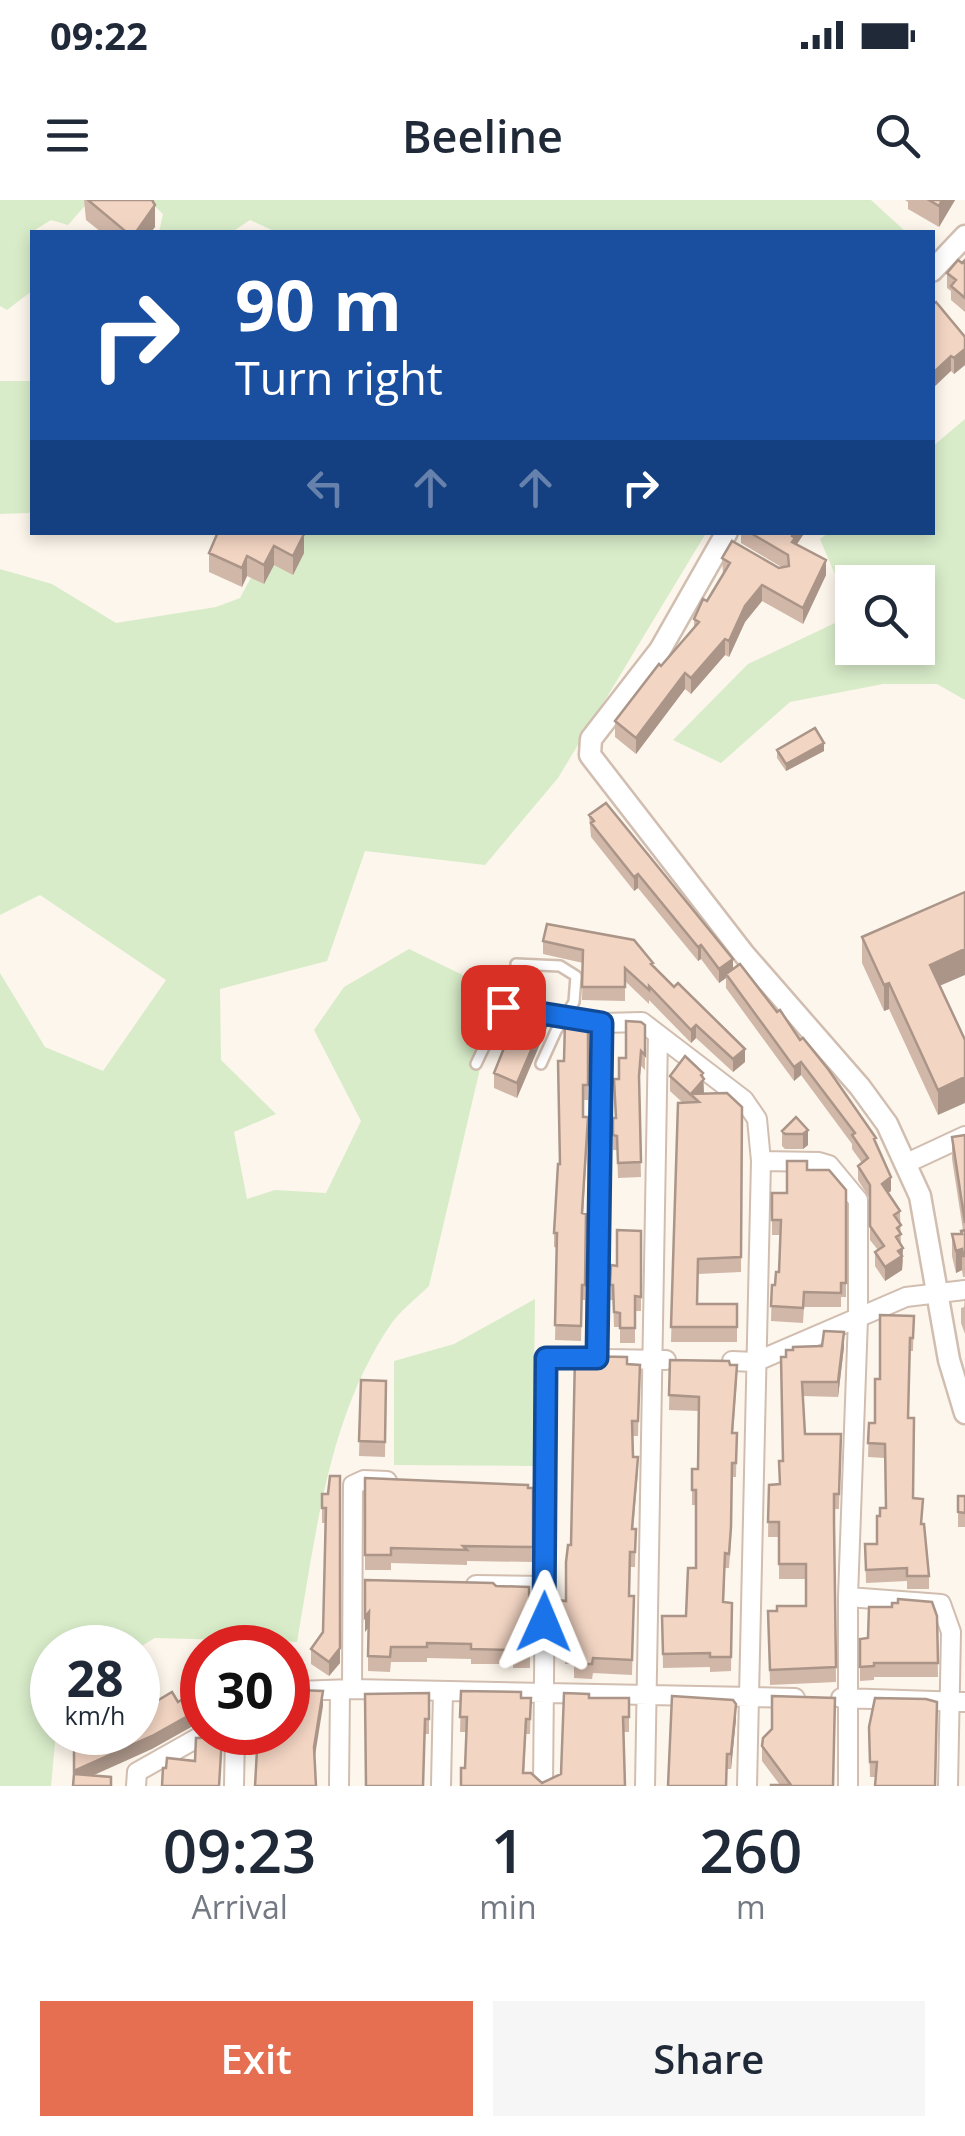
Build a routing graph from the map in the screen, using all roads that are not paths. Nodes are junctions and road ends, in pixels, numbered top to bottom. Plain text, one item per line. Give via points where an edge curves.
1 (965, 236) edge
2 (935, 268) edge
3 (729, 542) edge
4 (516, 964) dead end
5 (564, 1019) junction
6 (602, 1023) junction
7 (658, 1034) junction
8 (476, 1064) dead end
9 (541, 1064) dead end
10 (965, 1136) edge
11 (760, 1161) junction
12 (907, 1163) junction
13 (965, 1290) edge
14 (937, 1294) junction
15 (858, 1318) junction
16 (597, 1358) junction
17 (659, 1360) junction
18 (732, 1361) edge
19 (756, 1362) junction
20 (965, 1413) edge
21 (401, 1481) edge
22 (450, 1584) edge
23 (545, 1586) junction
24 (848, 1598) junction
25 (346, 1690) junction
26 (310, 1691) edge
27 (443, 1691) junction
28 (544, 1693) junction
29 (646, 1697) junction
30 (749, 1698) junction
31 (849, 1698) junction
32 (958, 1702) edge
33 (180, 1748) edge
34 (235, 1755) edge
35 (136, 1786) edge
36 (234, 1786) edge
37 (339, 1786) edge
38 (441, 1786) edge
39 (543, 1786) edge
40 (645, 1786) edge
41 (747, 1786) edge
42 (848, 1786) edge
43 (948, 1786) edge

1 - 2 street
3 - 12 street via 660,650 591,739 590,755 744,954 860,1087
4 - 5 lane via 560,966 576,976 574,1002
5 - 6 lane
5 - 8 lane via 503,1007
5 - 9 lane
6 - 7 street via 642,1022
6 - 16 street
7 - 11 street via 744,1100 757,1119
7 - 17 street
10 - 12 street
11 - 15 street via 830,1165 858,1200
11 - 19 street
12 - 14 street via 920,1196
13 - 14 street
14 - 15 street via 906,1297
14 - 20 street
15 - 19 street
15 - 24 street
16 - 17 street
16 - 23 street via 546,1358 538,1486
17 - 29 street
18 - 19 street
19 - 30 street
21 - 25 street via 353,1485 364,1582
22 - 23 street
23 - 28 street
24 - 31 street
24 - 32 street via 941,1604 952,1632
25 - 26 street
25 - 27 street
25 - 37 street
27 - 28 street
27 - 38 street
28 - 29 street
28 - 39 street
29 - 30 street
29 - 40 street
30 - 31 street
30 - 41 street
31 - 32 street
31 - 42 street
32 - 43 street
33 - 35 street via 136,1772
34 - 36 street

